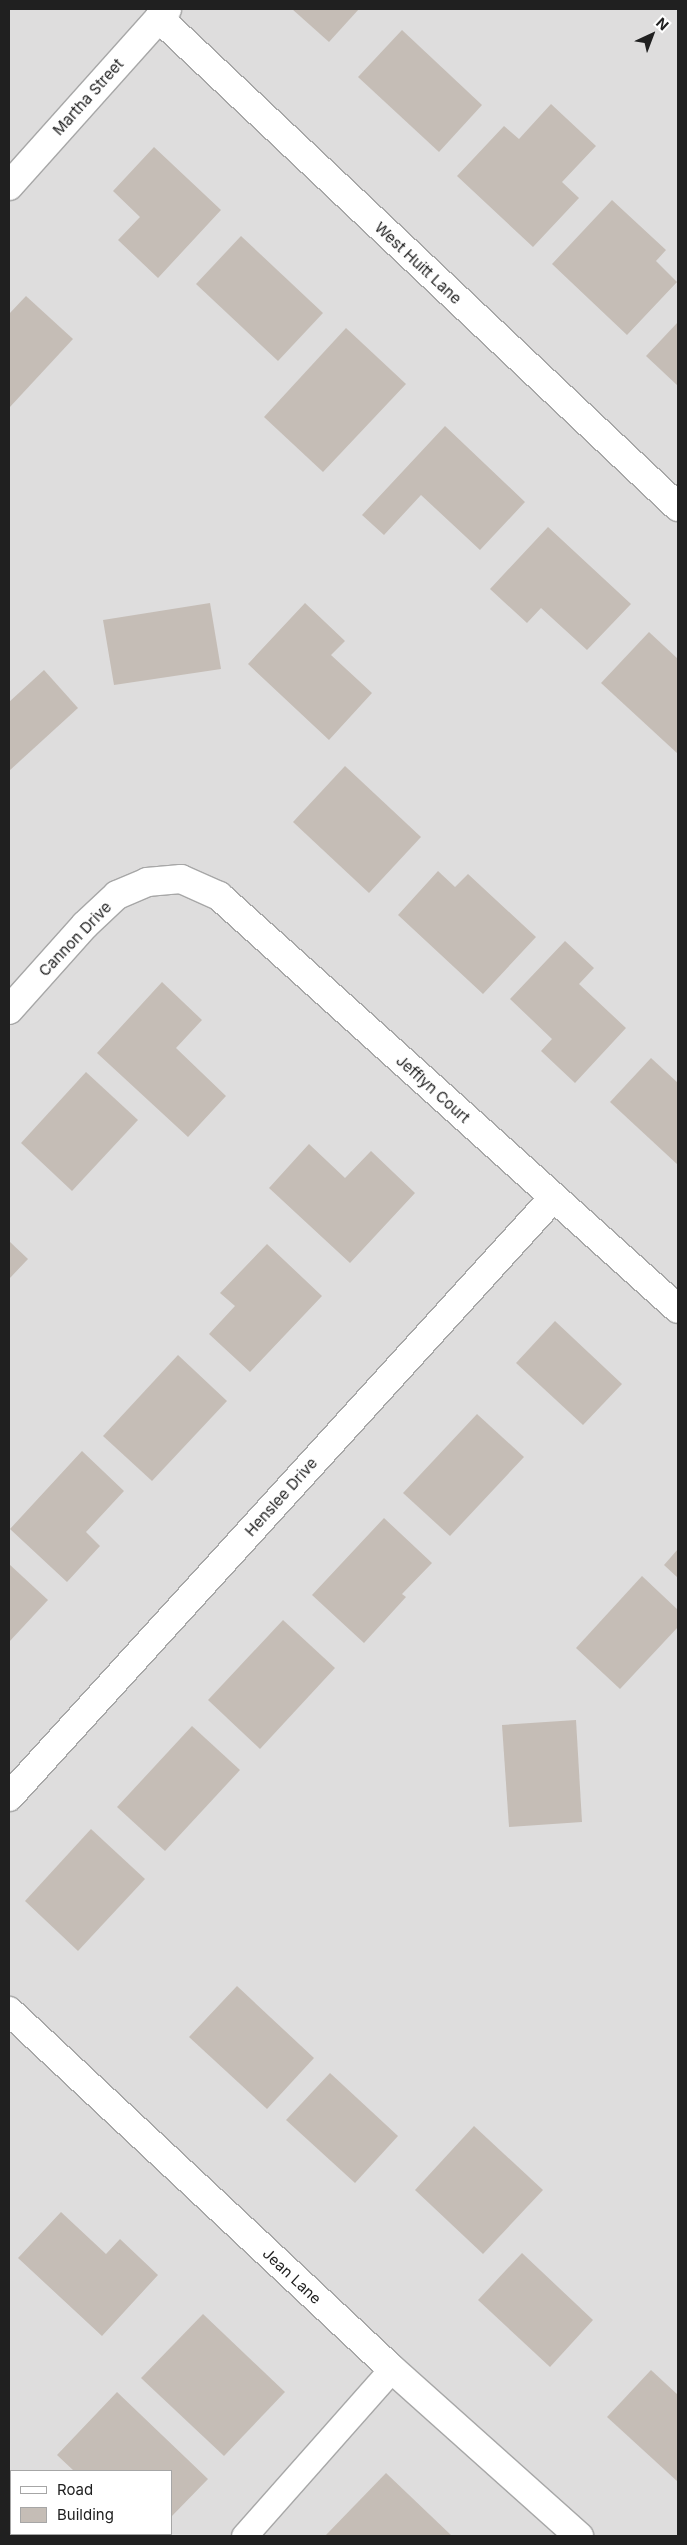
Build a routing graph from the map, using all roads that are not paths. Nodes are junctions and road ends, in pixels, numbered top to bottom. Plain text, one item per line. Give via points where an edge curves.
1 (163, 13) edge
2 (9, 186) edge
3 (678, 507) edge
4 (181, 879) joint
5 (9, 1010) edge
6 (553, 1198) junction
7 (678, 1309) edge
8 (9, 1797) edge
9 (9, 2011) edge
10 (392, 2369) junction
11 (244, 2536) edge
12 (579, 2536) edge

1 - 2 street, Martha Street
1 - 3 street, West Huitt Lane
4 - 5 street, Cannon Drive via 147,882 117,895 85,925
4 - 6 street, Jefflyn Court via 219,896
6 - 7 street, Jefflyn Court
6 - 8 street, Henslee Drive
9 - 10 street, Jean Lane
10 - 11 lane
10 - 12 street, Jean Lane

